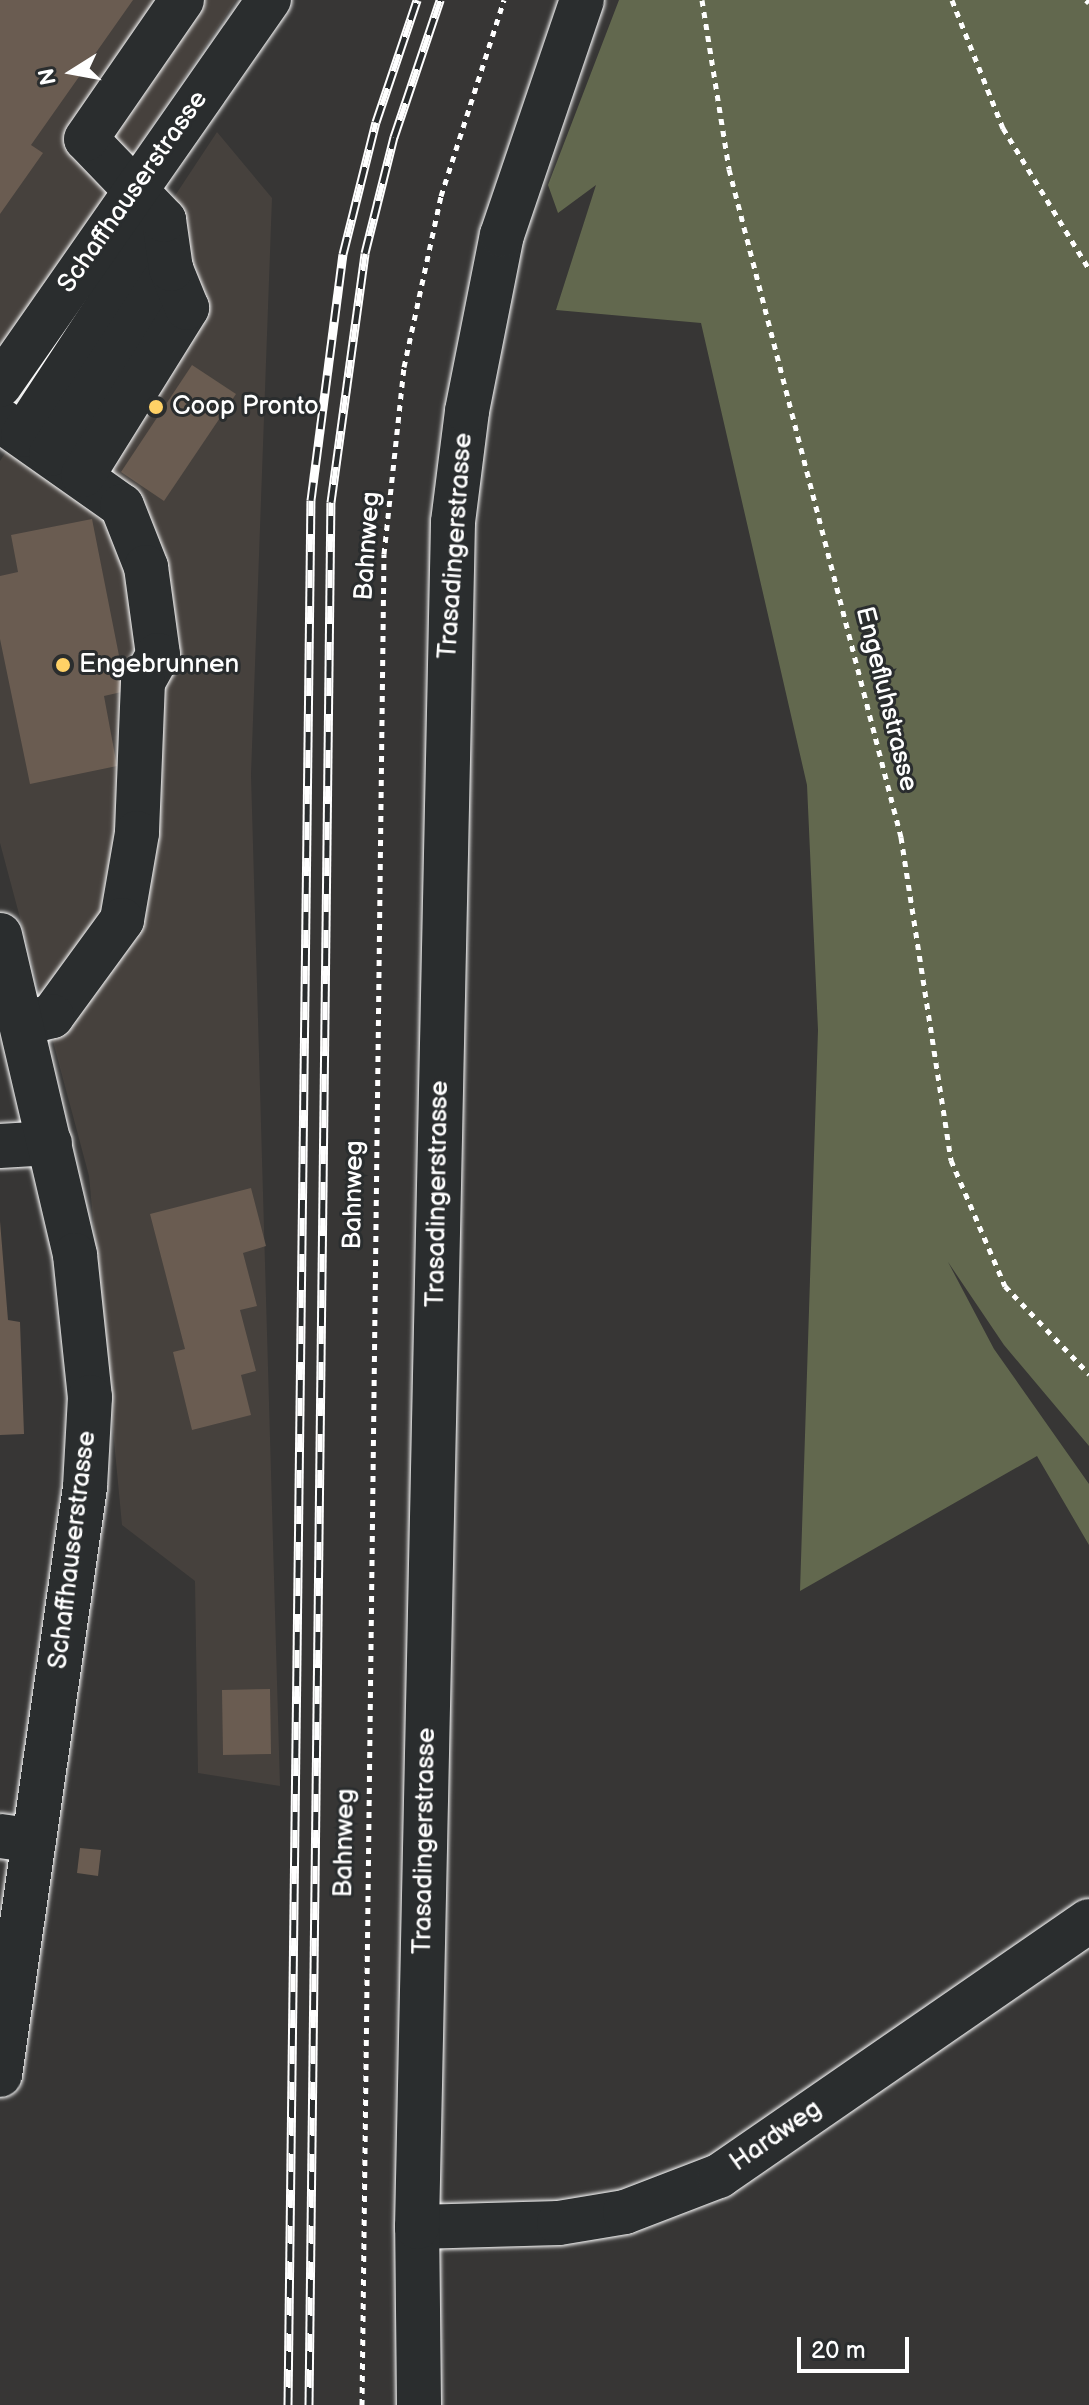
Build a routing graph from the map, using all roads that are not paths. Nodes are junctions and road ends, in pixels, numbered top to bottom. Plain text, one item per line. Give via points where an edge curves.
1 (182, 0) edge
2 (269, 0) edge
3 (582, 0) edge
4 (135, 189) junction
5 (164, 220) junction
6 (0, 385) edge
7 (39, 446) edge
8 (2, 954) edge
9 (22, 1024) junction
10 (50, 1143) junction
11 (0, 1146) edge
12 (17, 1839) edge
13 (1089, 1921) edge
14 (0, 2075) edge
15 (417, 2227) junction
16 (419, 2405) edge

1 - 4 main road via 86,139
2 - 4 main road, Schaffhauserstrasse
3 - 15 main road, Trasadingerstrasse via 502,235 467,411 453,522
4 - 5 main road
4 - 6 main road, Schaffhauserstrasse
5 - 7 main road
5 - 7 main road via 171,269 187,308
7 - 9 main road via 122,506 146,567 158,655 143,682 137,833 122,920 52,1016
8 - 9 main road, Schaffhauserstrasse
9 - 10 main road, Schaffhauserstrasse
10 - 11 main road
10 - 12 main road, Schaffhauserstrasse via 75,1255 90,1397 85,1487
12 - 14 main road, Schaffhauserstrasse
13 - 15 main road, Hardweg via 719,2176 625,2212 559,2223
15 - 16 main road, Trasadingerstrasse

